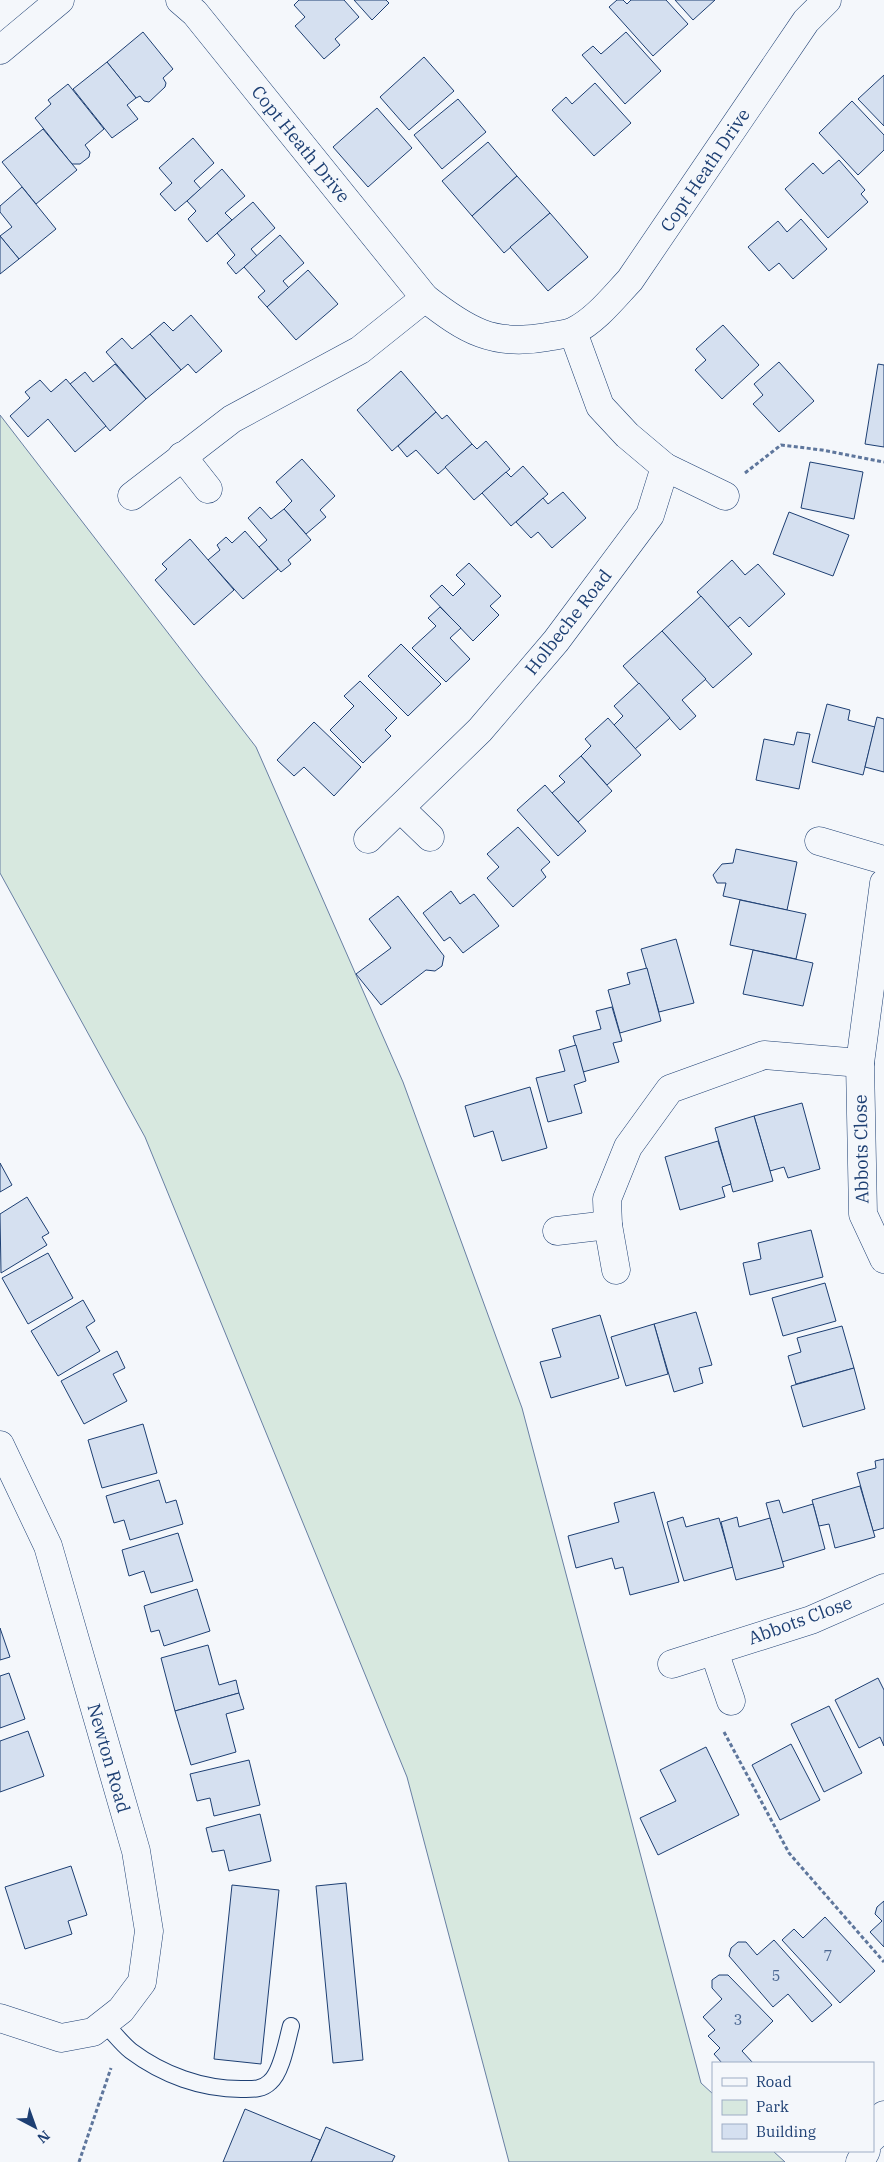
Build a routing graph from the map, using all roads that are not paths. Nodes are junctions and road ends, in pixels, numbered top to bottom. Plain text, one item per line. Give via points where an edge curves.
1 (60, 0) edge
2 (827, 0) edge
3 (194, 4) edge
4 (0, 50) edge
5 (425, 298) junction
6 (573, 332) junction
7 (182, 456) junction
8 (665, 467) junction
9 (208, 489) dead end
10 (132, 496) dead end
11 (725, 496) road end
12 (400, 808) junction
13 (430, 837) dead end
14 (368, 839) dead end
15 (819, 841) dead end
16 (884, 860) edge
17 (884, 883) edge
18 (860, 1063) junction
19 (608, 1225) junction
20 (557, 1231) dead end
21 (884, 1260) edge
22 (616, 1270) dead end
23 (0, 1445) edge
24 (884, 1588) edge
25 (714, 1651) junction
26 (672, 1664) dead end
27 (731, 1701) road end
28 (0, 2018) edge
29 (291, 2026) dead end
30 (112, 2030) junction
31 (884, 2115) edge
32 (874, 2135) edge

1 - 4 street
2 - 6 street, Copt Heath Drive via 806,21 630,280 600,312
3 - 5 street, Copt Heath Drive
5 - 6 street, Copt Heath Drive via 456,322 484,336 531,340
5 - 7 street via 360,350 232,419
6 - 8 street via 600,406 627,435
7 - 9 street
7 - 10 street
8 - 11 street
8 - 12 street, Holbeche Road via 650,515 556,641 480,730
12 - 13 street
12 - 14 street, Holbeche Road
15 - 16 street
17 - 18 street, Abbots Close
18 - 19 street via 764,1055 670,1089 628,1147 607,1199
18 - 21 street, Abbots Close via 863,1214
19 - 20 street
19 - 22 street
23 - 30 street, Newton Road via 48,1546 136,1851 149,1930 142,1982 121,2010
24 - 25 street, Abbots Close via 811,1620
25 - 26 street, Abbots Close
25 - 27 street
28 - 30 street, Newton Road via 61,2038
29 - 30 lane via 280,2066 271,2082 258,2089 214,2087 183,2079 129,2050
31 - 32 street

